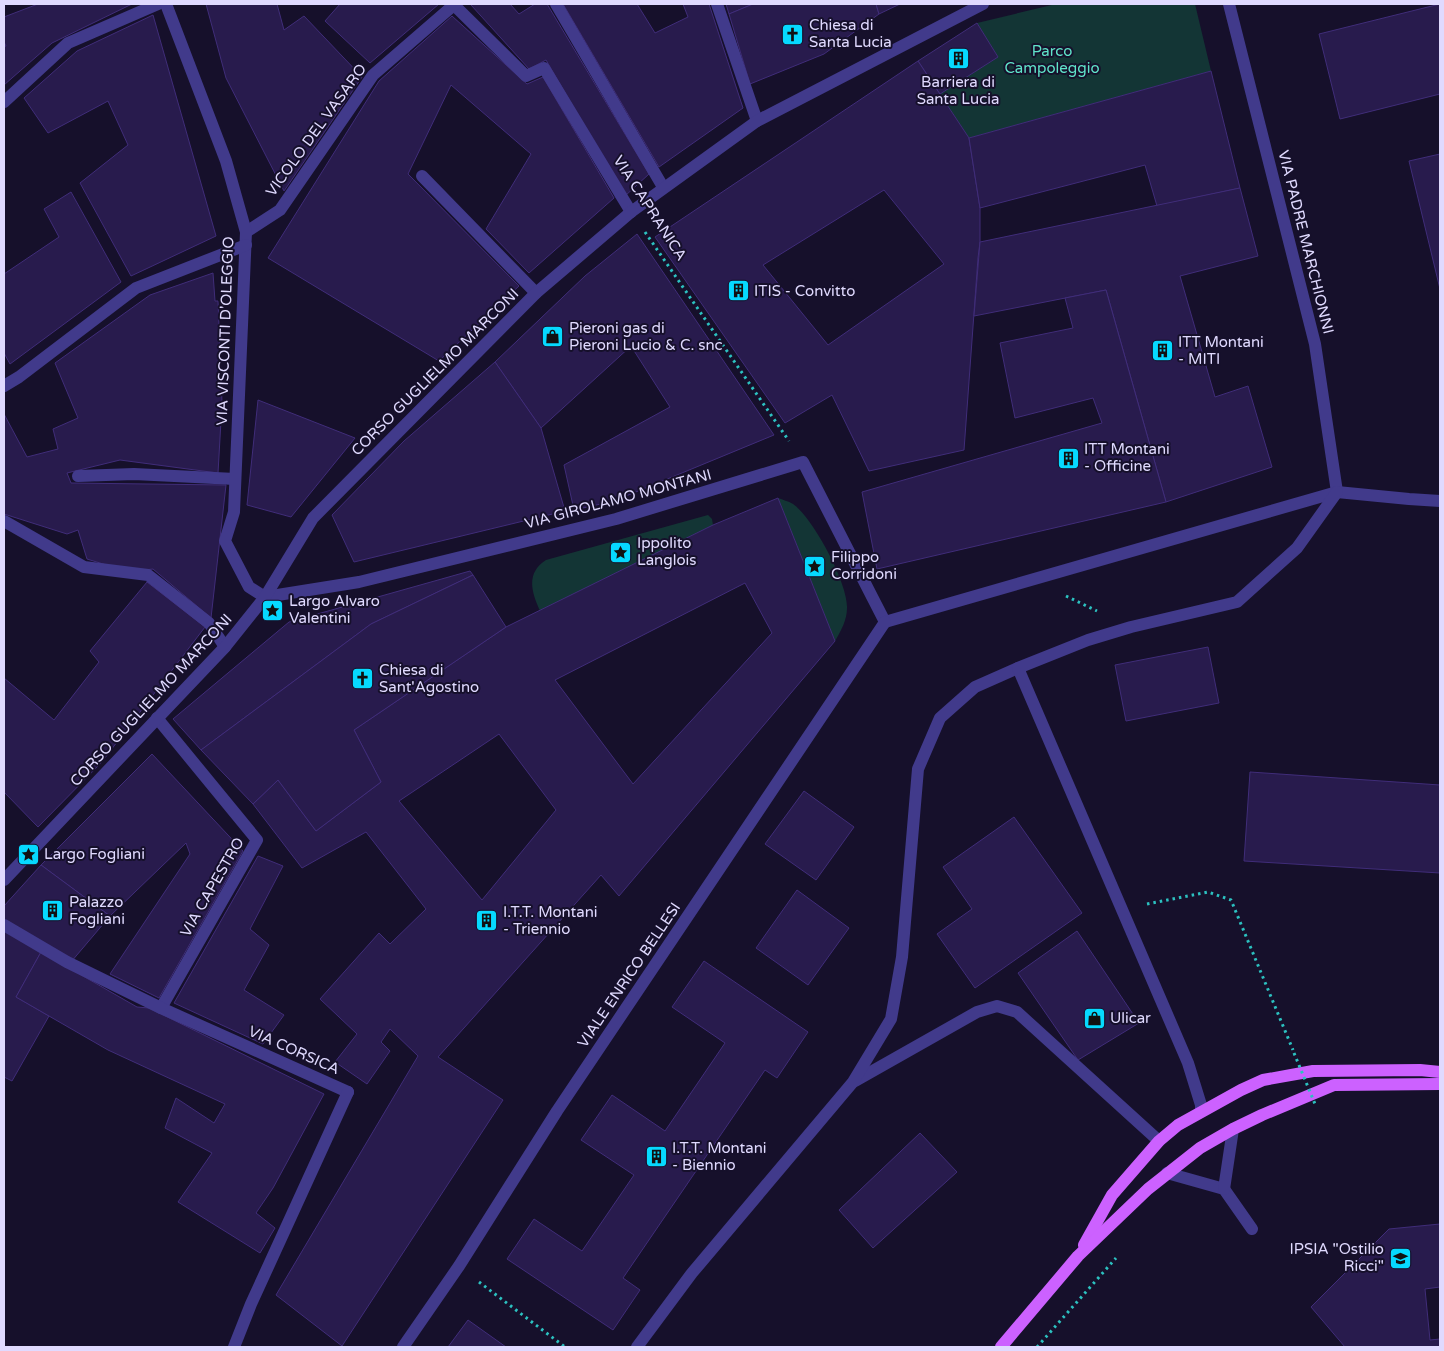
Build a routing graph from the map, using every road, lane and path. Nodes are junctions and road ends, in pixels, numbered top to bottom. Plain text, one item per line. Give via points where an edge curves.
1 (158, 4) edge
2 (166, 4) edge
3 (454, 4) edge
4 (556, 4) edge
5 (717, 4) edge
6 (983, 4) edge
7 (1229, 4) edge
8 (4, 102) edge
9 (757, 121) junction
10 (422, 176) dead end
11 (663, 187) junction
12 (631, 212) junction
13 (246, 232) junction
14 (246, 245) junction
15 (536, 293) junction
16 (4, 386) edge
17 (803, 462) junction
18 (78, 476) dead end
19 (235, 479) junction
20 (1337, 492) junction
21 (1440, 501) edge
22 (4, 521) edge
23 (1032, 580) junction
24 (265, 597) junction
25 (885, 622) junction
26 (1130, 628) junction
27 (225, 647) junction
28 (1018, 668) junction
29 (157, 718) junction
30 (5, 878) edge
31 (1122, 910) junction
32 (4, 925) edge
33 (162, 1008) junction
34 (1440, 1072) edge
35 (853, 1082) junction
36 (1440, 1084) edge
37 (1315, 1104) dead end
38 (1201, 1111) junction
39 (1233, 1129) junction
40 (1159, 1141) junction
41 (1167, 1173) junction
42 (1224, 1189) junction
43 (1252, 1229) dead end
44 (1078, 1256) junction
45 (459, 1266) junction
46 (234, 1347) edge
47 (403, 1347) edge
48 (565, 1347) edge
49 (637, 1347) edge
50 (1001, 1347) edge

1 - 8 street via 68,43
2 - 13 street, VIA VISCONTI D'OLEGGIO via 226,161
3 - 12 street, VIA CAPRANICA via 526,76 544,68
3 - 13 street, VICOLO DEL VASARO via 373,75 280,210
4 - 11 street
5 - 9 street
6 - 9 street, CORSO GUGLIELMO MARCONI
7 - 20 street, VIA PADRE MARCHIONNI via 1315,344
9 - 11 street, CORSO GUGLIELMO MARCONI
10 - 15 street
11 - 12 street, CORSO GUGLIELMO MARCONI
12 - 15 street, CORSO GUGLIELMO MARCONI
12 - 17 path, VIA CAPRANICA
13 - 14 street, VIA VISCONTI D'OLEGGIO
14 - 16 street via 136,288
14 - 19 street, VIA VISCONTI D'OLEGGIO
15 - 24 street, CORSO GUGLIELMO MARCONI via 313,518
17 - 24 street, VIA GIROLAMO MONTANI via 616,519 359,582
17 - 25 street
18 - 19 street via 134,474
19 - 24 street, VIA VISCONTI D'OLEGGIO via 234,512 226,542 250,587
20 - 21 street
20 - 23 street
20 - 26 street via 1297,548 1237,602
22 - 27 street via 84,567 148,576 208,623
23 - 25 street
23 - 26 path
24 - 27 street, CORSO GUGLIELMO MARCONI
25 - 45 street, VIALE ENRICO BELLESI via 557,1111
26 - 28 street via 1088,640
27 - 29 street, CORSO GUGLIELMO MARCONI
28 - 31 street
28 - 35 street via 976,687 940,718 918,769 902,957 891,1019
29 - 30 street, CORSO GUGLIELMO MARCONI
29 - 33 street, VIA CAPESTRO via 257,840
31 - 37 path, bridge via 1208,892 1231,900
31 - 38 street via 1188,1063
32 - 33 street, VIA CORSICA via 68,962
33 - 46 street, VIA CORSICA via 348,1092
34 - 38 main road via 1313,1071 1263,1080
35 - 40 street via 977,1012 997,1006 1017,1012
35 - 49 street via 692,1273
36 - 39 main road via 1334,1085
38 - 40 main road
39 - 41 main road
39 - 42 street
40 - 44 main road via 1112,1194
41 - 42 street
41 - 44 main road
42 - 43 street
44 - 50 main road
45 - 47 street, VIALE ENRICO BELLESI
45 - 48 path

